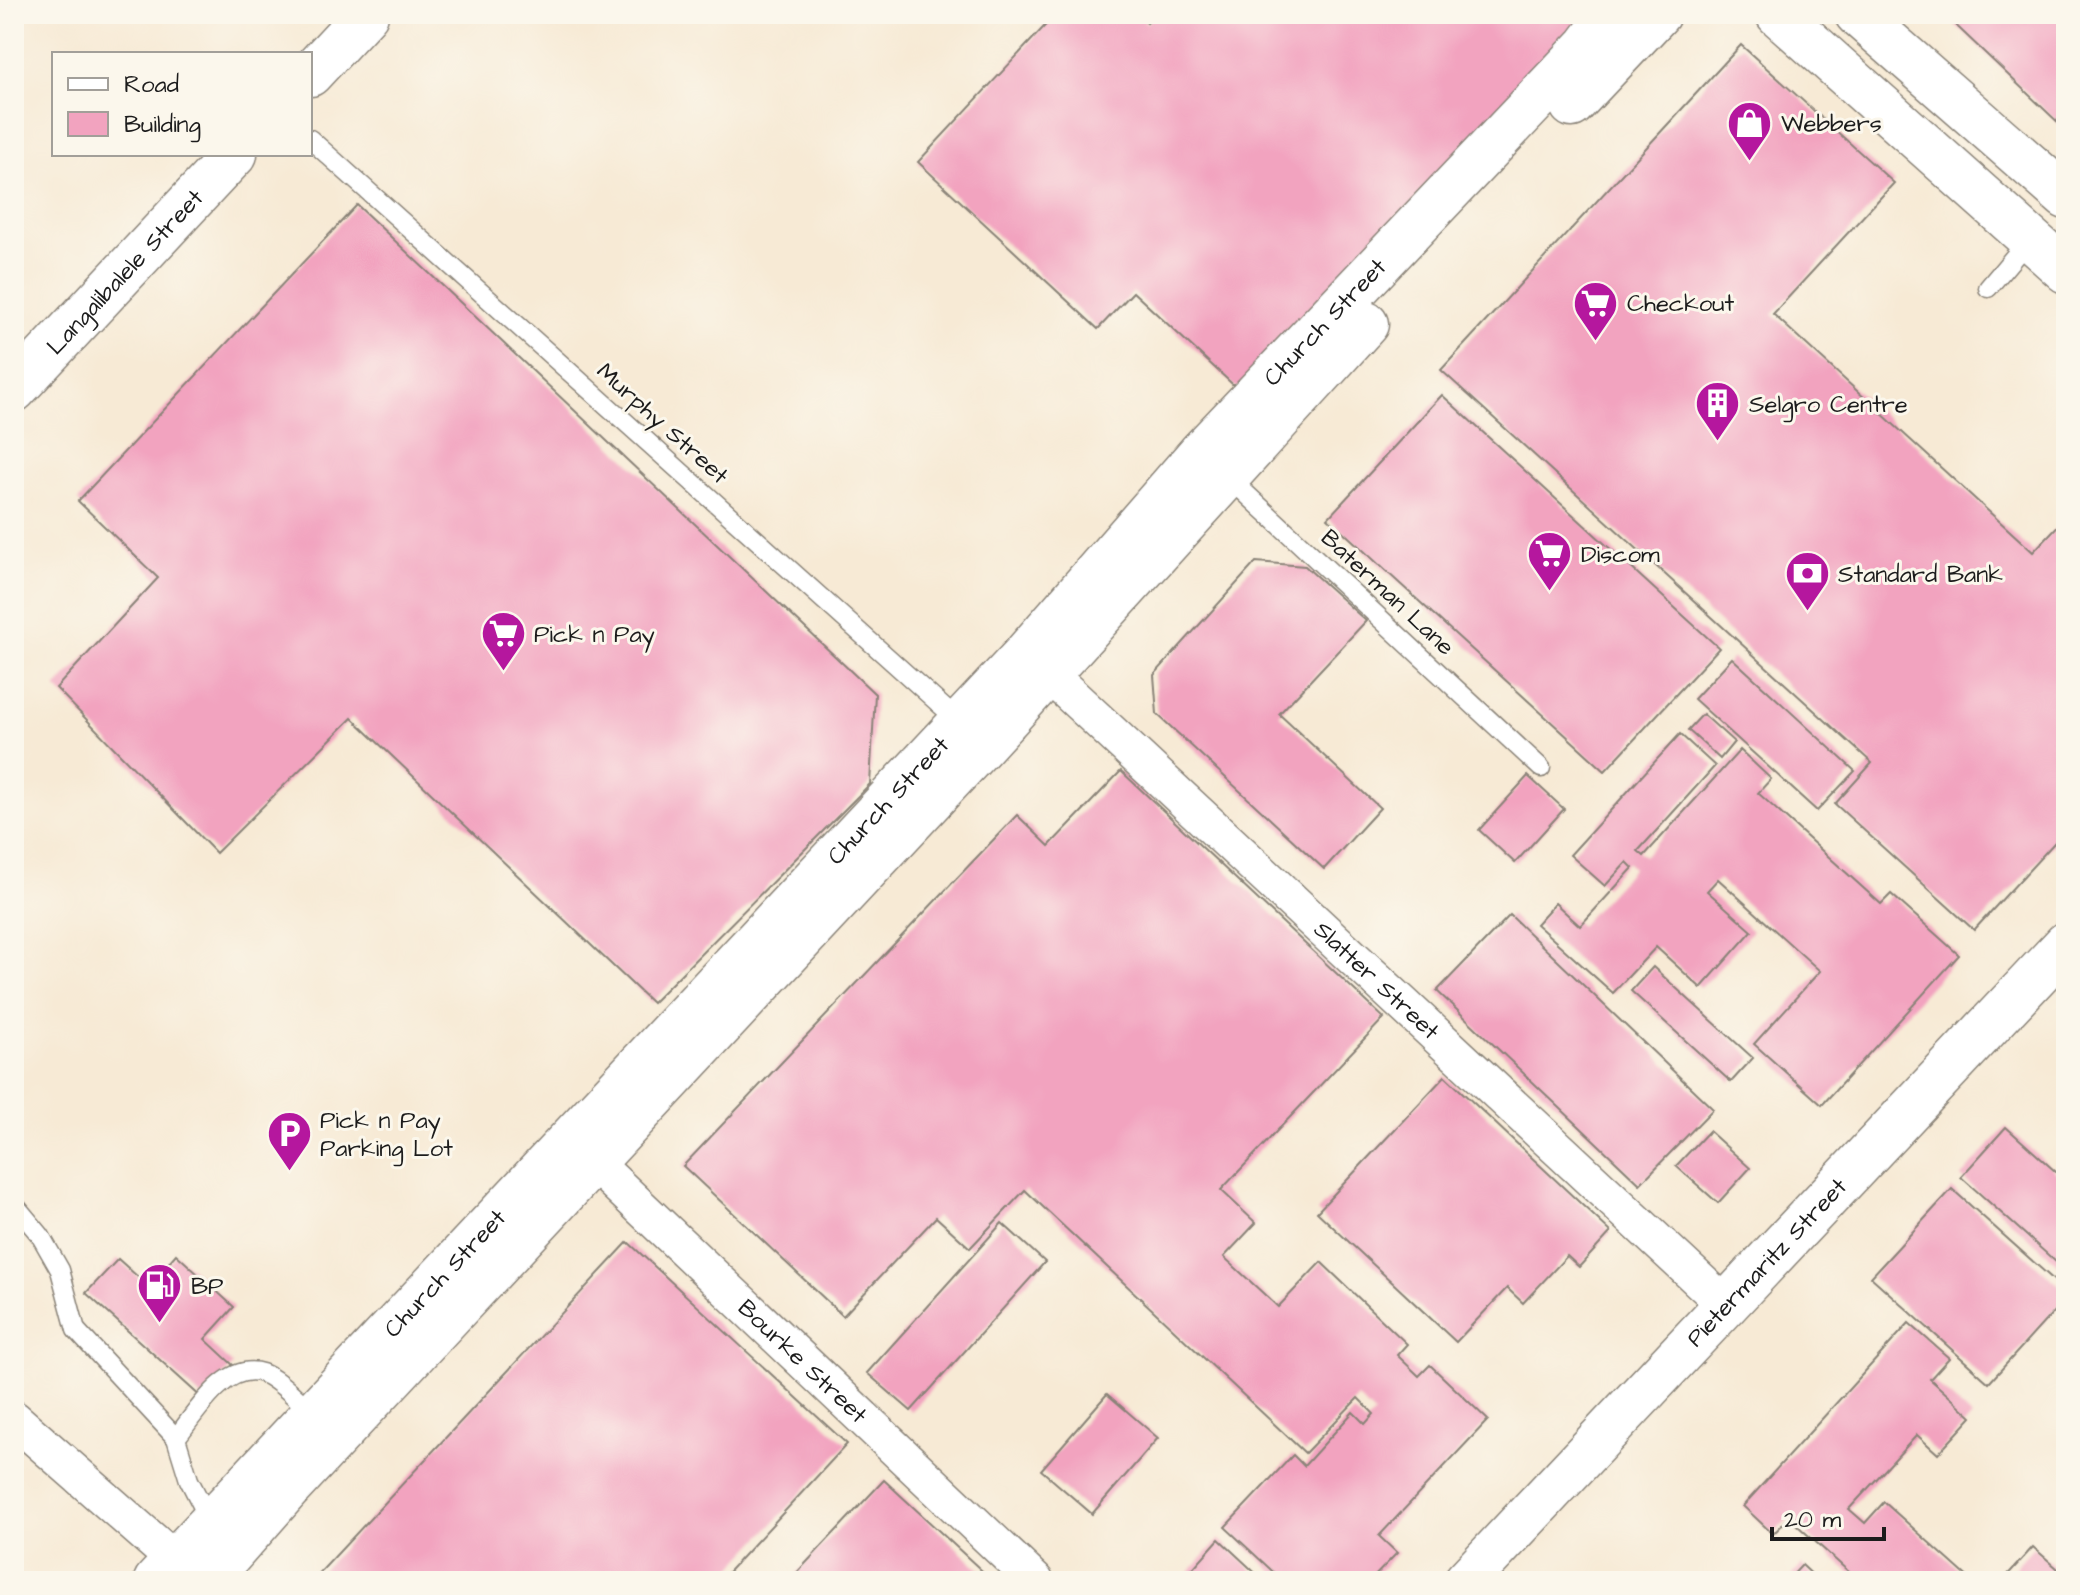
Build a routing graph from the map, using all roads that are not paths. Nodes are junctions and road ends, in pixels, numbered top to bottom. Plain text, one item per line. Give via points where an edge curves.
1 (366, 14) edge
2 (1611, 14) edge
3 (1658, 14) edge
4 (1778, 14) edge
5 (1857, 14) edge
6 (312, 72) edge
7 (312, 141) edge
8 (233, 156) edge
9 (2066, 197) edge
10 (2031, 237) junction
11 (2066, 271) edge
12 (1988, 288) dead end
13 (14, 390) edge
14 (1214, 464) junction
15 (1036, 663) junction
16 (972, 733) junction
17 (1541, 768) dead end
18 (2066, 944) edge
19 (581, 1151) junction
20 (14, 1204) edge
21 (1727, 1306) junction
22 (312, 1412) junction
23 (14, 1419) edge
24 (176, 1438) junction
25 (210, 1521) junction
26 (184, 1576) edge
27 (1035, 1581) edge
28 (1466, 1581) edge

1 - 6 main road
2 - 14 main road, Church Street
3 - 14 main road, Church Street via 1338,353
4 - 10 main road
5 - 9 main road
7 - 16 lane, Murphy Street
8 - 13 main road, Langalibalele Street
10 - 11 main road
10 - 12 lane
14 - 15 main road, Church Street
14 - 17 lane, Baterman Lane
15 - 16 main road, Church Street
15 - 21 street, Slatter Street
16 - 19 main road, Church Street
18 - 21 main road, Pietermaritz Street
19 - 22 main road, Church Street
19 - 26 main road, Church Street via 287,1490
19 - 27 street, Bourke Street
20 - 24 lane via 60,1270 76,1330
21 - 28 main road, Pietermaritz Street
22 - 24 lane via 262,1373 242,1373 225,1380
22 - 25 main road, Church Street
23 - 26 street
24 - 25 lane
25 - 26 main road, Church Street

